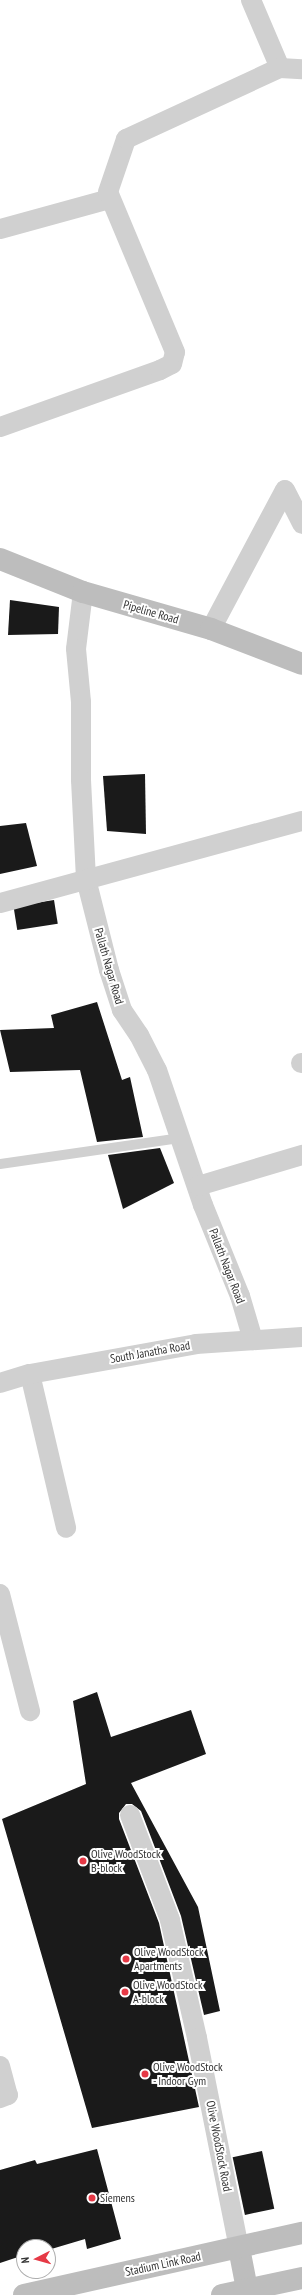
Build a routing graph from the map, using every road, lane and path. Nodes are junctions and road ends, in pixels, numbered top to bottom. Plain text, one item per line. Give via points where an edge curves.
1 (251, 0) edge
2 (280, 68) junction
3 (302, 69) edge
4 (110, 199) junction
5 (0, 229) edge
6 (0, 427) edge
7 (302, 524) edge
8 (0, 559) edge
9 (83, 592) junction
10 (211, 629) junction
11 (302, 664) edge
12 (302, 821) edge
13 (86, 879) junction
14 (0, 903) edge
15 (181, 1138) junction
16 (302, 1155) edge
17 (0, 1164) edge
18 (198, 1186) junction
19 (302, 1337) edge
20 (254, 1340) junction
21 (30, 1374) junction
22 (0, 1382) edge
23 (66, 1528) dead end
24 (0, 1594) edge
25 (30, 1711) dead end
26 (130, 1814) dead end
27 (0, 2066) edge
28 (0, 2098) edge
29 (302, 2233) edge
30 (239, 2248) junction
31 (302, 2278) edge
32 (247, 2289) junction
33 (24, 2295) edge
34 (222, 2295) edge

1 - 2 street
2 - 3 street
2 - 4 street via 126,139 108,192
4 - 5 street
4 - 6 street via 175,352 172,364
7 - 10 street via 285,490
8 - 9 street, Pipeline Road
9 - 10 street, Pipeline Road
9 - 13 street, Pallath Nagar Road via 76,649 81,702 81,780
10 - 11 street, Pipeline Road
12 - 13 street
13 - 14 street
13 - 15 street, Pallath Nagar Road via 122,1010 139,1035 157,1070
15 - 17 lane
15 - 18 street, Pallath Nagar Road
16 - 18 street
18 - 20 street, Pallath Nagar Road
19 - 20 street, South Janatha Road
20 - 21 street, South Janatha Road via 196,1344
21 - 22 street, South Janatha Road
21 - 23 street
24 - 25 street
26 - 30 street, Olive WoodStock Road via 170,1920 197,2038
27 - 28 street via 8,2095
29 - 30 street, Stadium Link Road
30 - 32 street
30 - 33 street, Stadium Link Road
31 - 32 street
32 - 34 street

